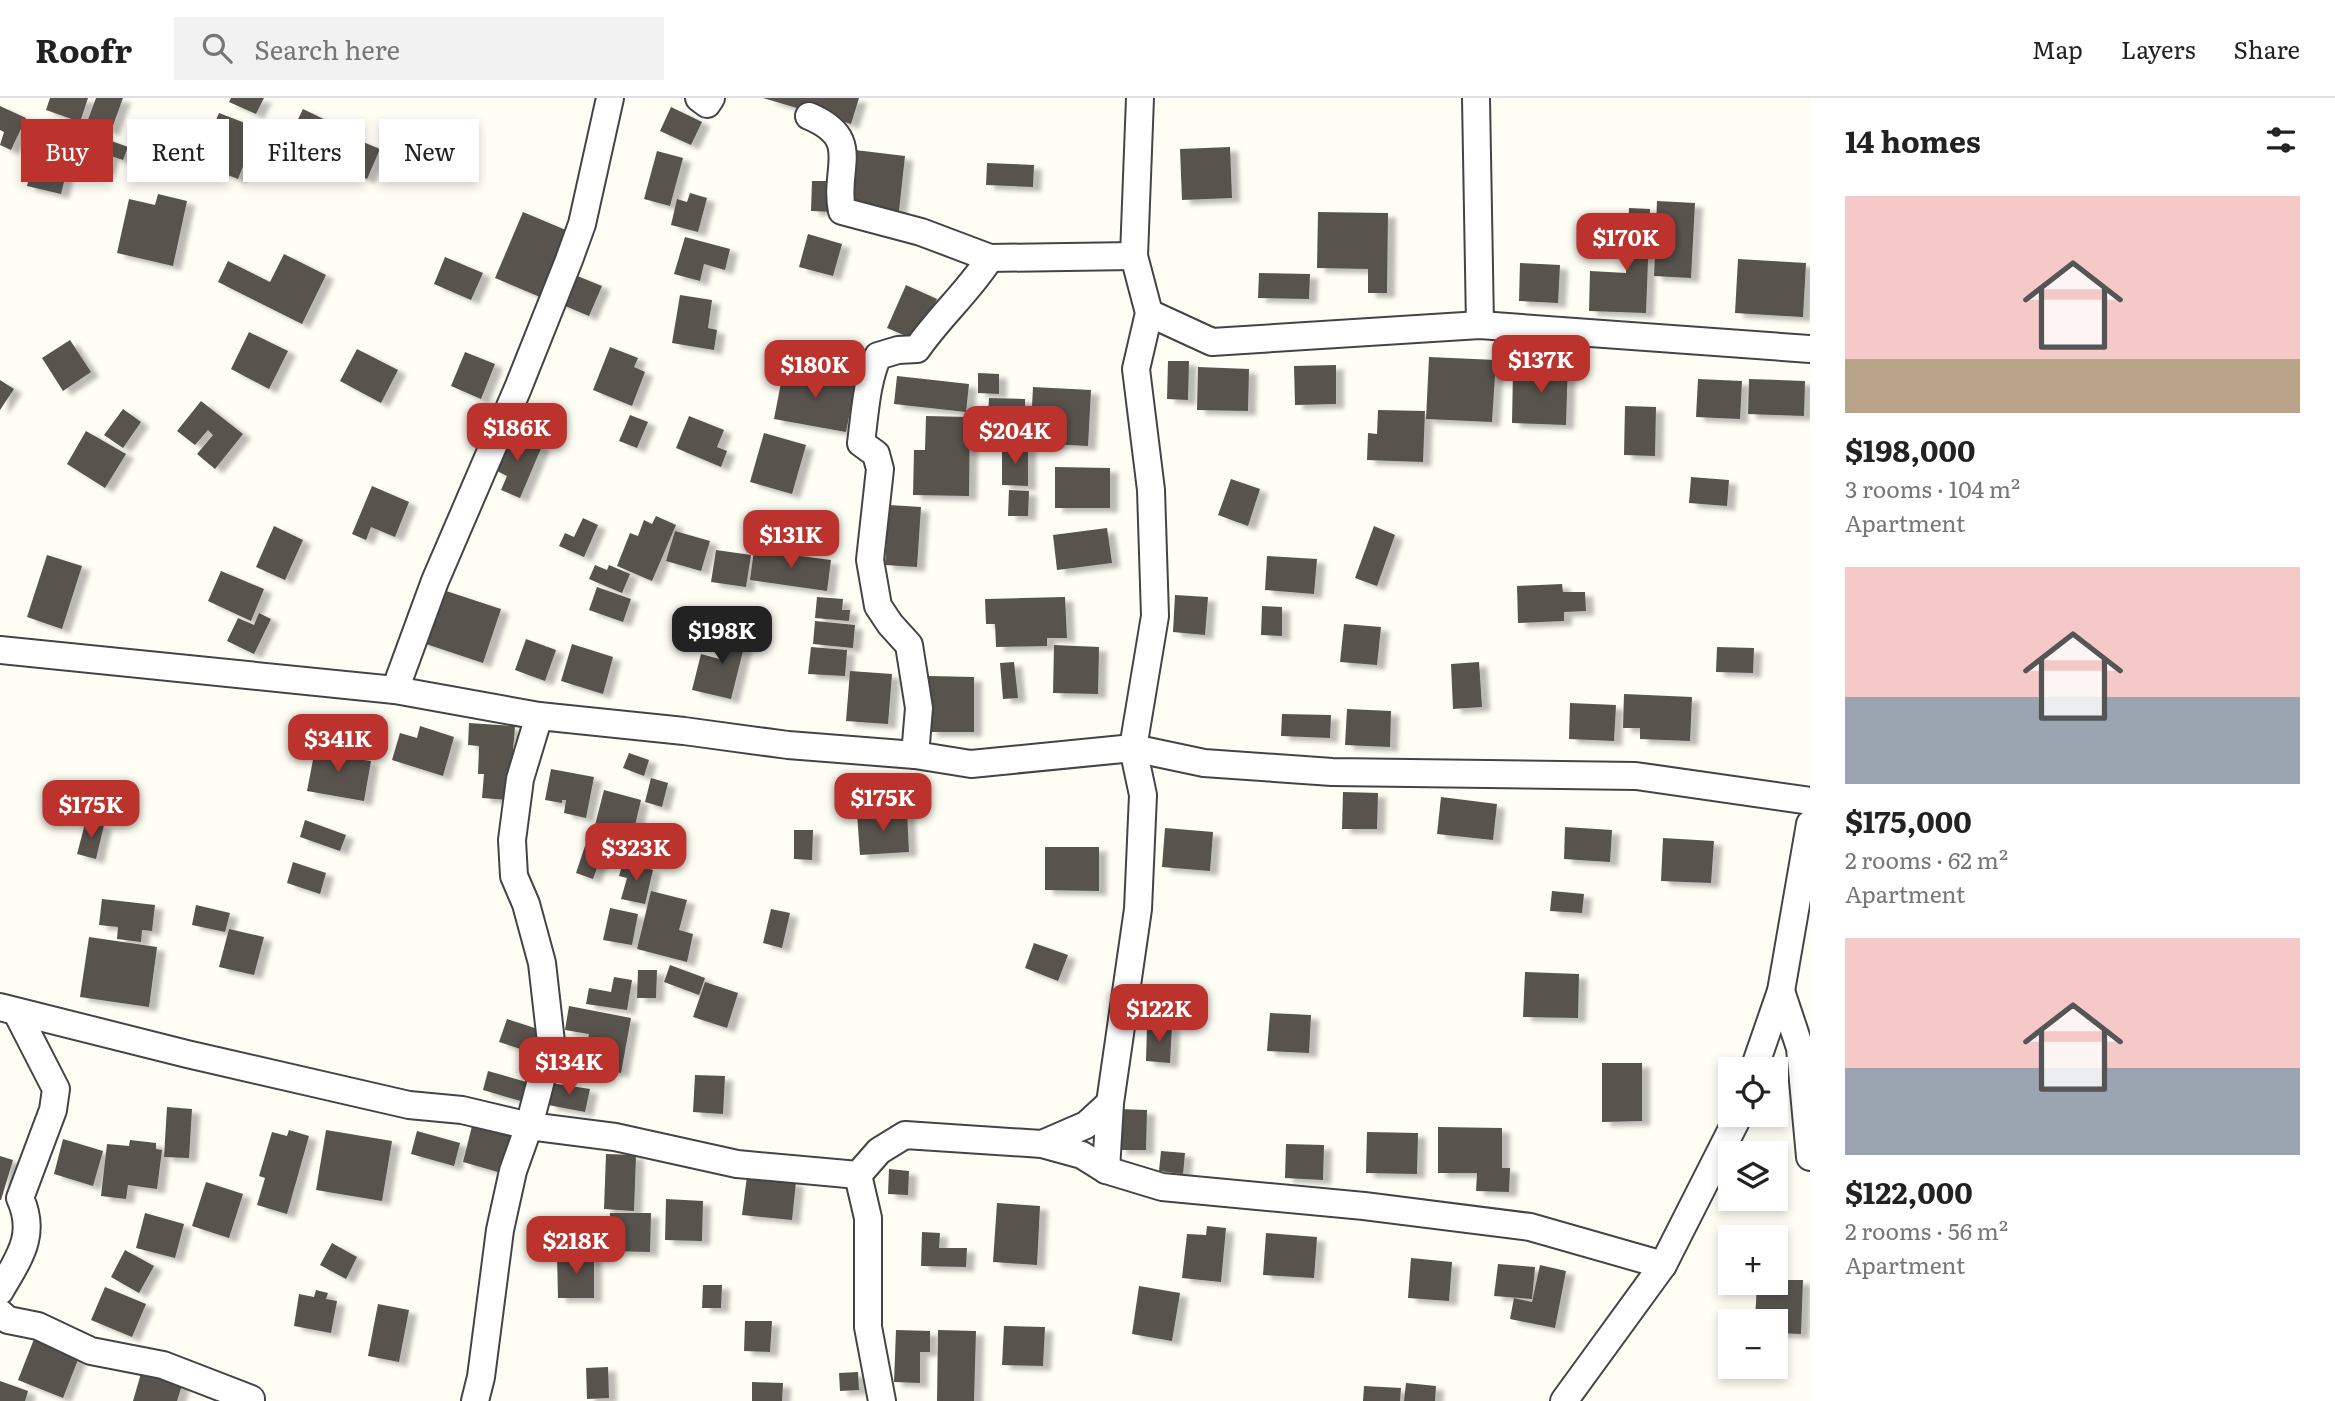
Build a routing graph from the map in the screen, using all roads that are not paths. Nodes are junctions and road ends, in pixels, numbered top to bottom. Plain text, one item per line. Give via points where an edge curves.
1 (610, 98) edge
2 (699, 98) edge
3 (711, 98) edge
4 (1140, 98) edge
5 (1476, 98) edge
6 (809, 117) dead end
7 (1134, 256) junction
8 (990, 257) junction
9 (1149, 313) junction
10 (1480, 325) junction
11 (1810, 349) edge
12 (0, 650) edge
13 (395, 690) junction
14 (539, 716) junction
15 (1133, 748) junction
16 (915, 755) junction
17 (1810, 801) edge
18 (1810, 824) edge
19 (1780, 991) junction
20 (9, 1010) edge
21 (1758, 1057) edge
22 (1110, 1103) junction
23 (528, 1126) junction
24 (1733, 1127) edge
25 (1042, 1144) junction
26 (1810, 1157) edge
27 (1106, 1170) junction
28 (858, 1175) junction
29 (1663, 1265) junction
30 (0, 1291) edge
31 (0, 1313) edge
32 (251, 1401) edge
33 (475, 1401) edge
34 (882, 1401) edge
35 (1564, 1401) edge

1 - 13 street via 582,224 569,260 435,581
2 - 3 street via 707,104
4 - 7 street
5 - 10 street
6 - 8 street via 837,134 843,162 838,194 842,211
7 - 8 street
7 - 9 street
8 - 16 street via 917,349 878,356 865,408 862,443 876,454 880,469 870,560 878,606 909,645 919,708
9 - 10 street via 1212,342
9 - 15 street via 1136,369 1151,491 1155,616
10 - 11 street
12 - 13 street
13 - 14 street
14 - 16 street
14 - 23 street via 520,779 512,840 514,876 542,963 551,1042
15 - 16 street via 971,764
15 - 17 street via 1204,763 1332,772 1636,776
15 - 22 street via 1143,795 1138,909
18 - 19 street
19 - 21 street
19 - 26 street via 1800,1048
20 - 23 street via 409,1105 462,1110
20 - 30 street via 56,1088 53,1110 20,1198 28,1216 26,1242
22 - 25 street via 1086,1125
22 - 27 street
23 - 28 street via 615,1137 737,1164
23 - 33 street via 500,1230
24 - 29 street
25 - 27 street via 1082,1155
25 - 28 street via 905,1135 880,1151
27 - 29 street via 1162,1188 1530,1227
28 - 34 street via 868,1218 868,1327
29 - 35 street
31 - 32 street via 91,1350 163,1365 223,1386

